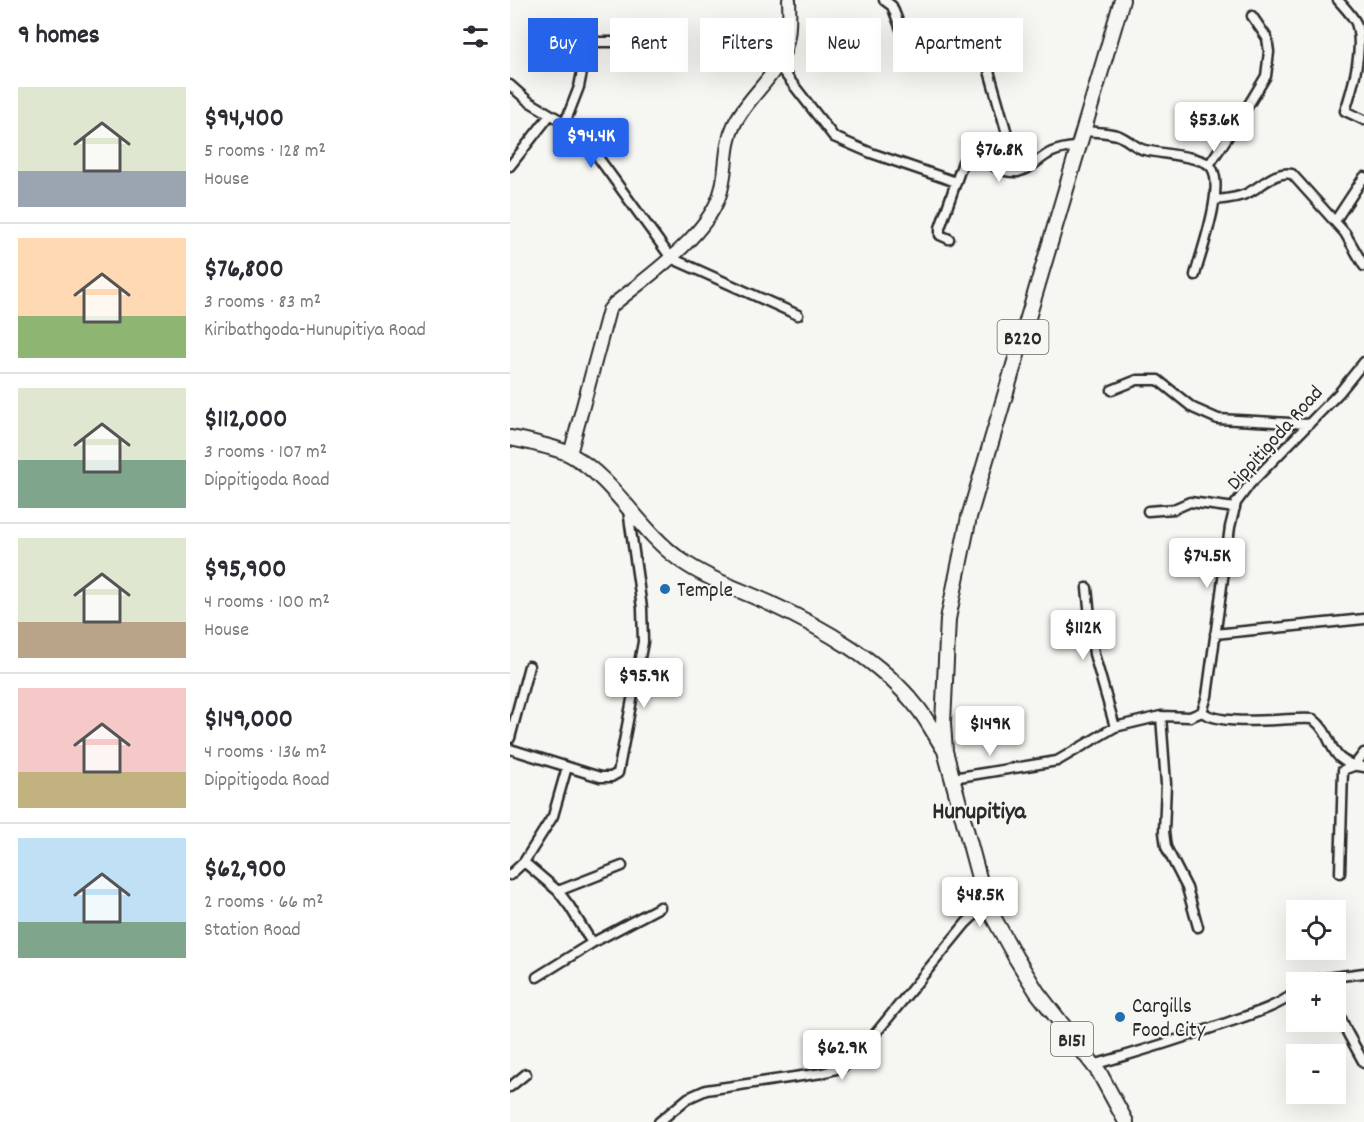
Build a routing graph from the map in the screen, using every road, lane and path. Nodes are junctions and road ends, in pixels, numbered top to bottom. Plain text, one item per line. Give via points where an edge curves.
1 (789, 0) edge
2 (884, 0) edge
3 (1122, 0) edge
4 (1338, 0) edge
5 (1252, 16) dead end
6 (790, 18) edge
7 (897, 18) edge
8 (610, 42) edge
9 (773, 72) edge
10 (783, 72) edge
11 (989, 72) edge
12 (510, 85) edge
13 (550, 115) junction
14 (1364, 120) edge
15 (565, 123) junction
16 (1085, 131) junction
17 (1080, 146) junction
18 (1209, 165) junction
19 (510, 166) edge
20 (1018, 172) junction
21 (1364, 177) edge
22 (956, 182) junction
23 (1215, 200) junction
24 (1335, 221) junction
25 (949, 238) dead end
26 (671, 258) junction
27 (1364, 266) edge
28 (1195, 275) dead end
29 (798, 315) dead end
30 (1364, 362) edge
31 (1112, 390) dead end
32 (1308, 423) junction
33 (510, 438) edge
34 (570, 454) junction
35 (628, 508) junction
36 (1235, 508) junction
37 (1148, 511) dead end
38 (1087, 588) dead end
39 (1364, 619) edge
40 (1215, 634) junction
41 (529, 666) dead end
42 (1202, 712) junction
43 (1161, 716) junction
44 (1115, 727) junction
45 (510, 738) edge
46 (510, 749) edge
47 (945, 751) junction
48 (1364, 753) edge
49 (1354, 766) junction
50 (567, 767) junction
51 (1364, 767) edge
52 (953, 778) junction
53 (524, 862) junction
54 (622, 866) dead end
55 (1340, 873) dead end
56 (510, 875) edge
57 (558, 891) junction
58 (986, 904) junction
59 (660, 907) dead end
60 (1198, 927) dead end
61 (592, 943) junction
62 (1364, 973) edge
63 (537, 977) dead end
64 (1346, 977) edge
65 (1286, 999) edge
66 (1346, 1030) edge
67 (1364, 1063) edge
68 (1093, 1065) junction
69 (526, 1074) dead end
70 (510, 1087) edge
71 (659, 1122) edge
72 (1126, 1122) edge

1 - 6 street
2 - 7 street via 892,6
3 - 16 main road, B220
4 - 14 street via 1357,24 1360,45 1358,69 1345,111
5 - 18 street via 1267,38 1266,76
8 - 15 street via 592,42 587,47 579,87
9 - 26 street via 733,127 719,198 701,227
10 - 22 street via 834,137
11 - 20 street
12 - 13 street
13 - 15 street
13 - 19 street
15 - 26 street via 587,142
16 - 17 main road, B220
16 - 18 street via 1117,135 1142,150
17 - 20 street via 1054,151
17 - 47 main road, B220 via 969,517 948,619
18 - 23 street via 1216,182
20 - 22 street via 995,168 969,152
21 - 24 street
22 - 25 street via 939,232
23 - 24 street via 1248,193 1286,172
23 - 28 street
24 - 27 street
26 - 29 street
26 - 34 street via 609,310
30 - 32 street, Dippitigoda Road
31 - 32 street via 1137,380 1158,380 1193,408 1218,419
32 - 36 street, Dippitigoda Road via 1250,484
33 - 34 main road
34 - 35 main road via 597,475
35 - 47 main road via 650,535 700,573 803,620 867,658 918,708
35 - 50 street via 643,642 618,773 600,777
36 - 37 street via 1190,502 1174,509
36 - 40 street, Dippitigoda Road
38 - 44 street via 1094,654
39 - 40 street
40 - 42 street, Dippitigoda Road
41 - 45 street
42 - 43 street via 1190,717
42 - 49 street via 1212,718 1313,719 1338,759
43 - 44 street
43 - 60 street via 1166,847 1187,888
44 - 52 street via 1057,761
46 - 50 street
47 - 52 main road, B151
48 - 49 street
49 - 51 street
49 - 55 street via 1343,770
50 - 53 street via 553,816
52 - 58 main road, B151
53 - 56 street
53 - 57 street
54 - 57 street
57 - 61 street
58 - 68 main road, B151 via 1037,992
58 - 71 street via 853,1061 822,1073 706,1090 688,1098
59 - 61 street
61 - 63 street
62 - 64 street
65 - 68 street via 1190,1037
66 - 67 street
68 - 72 main road, B151
69 - 70 street

